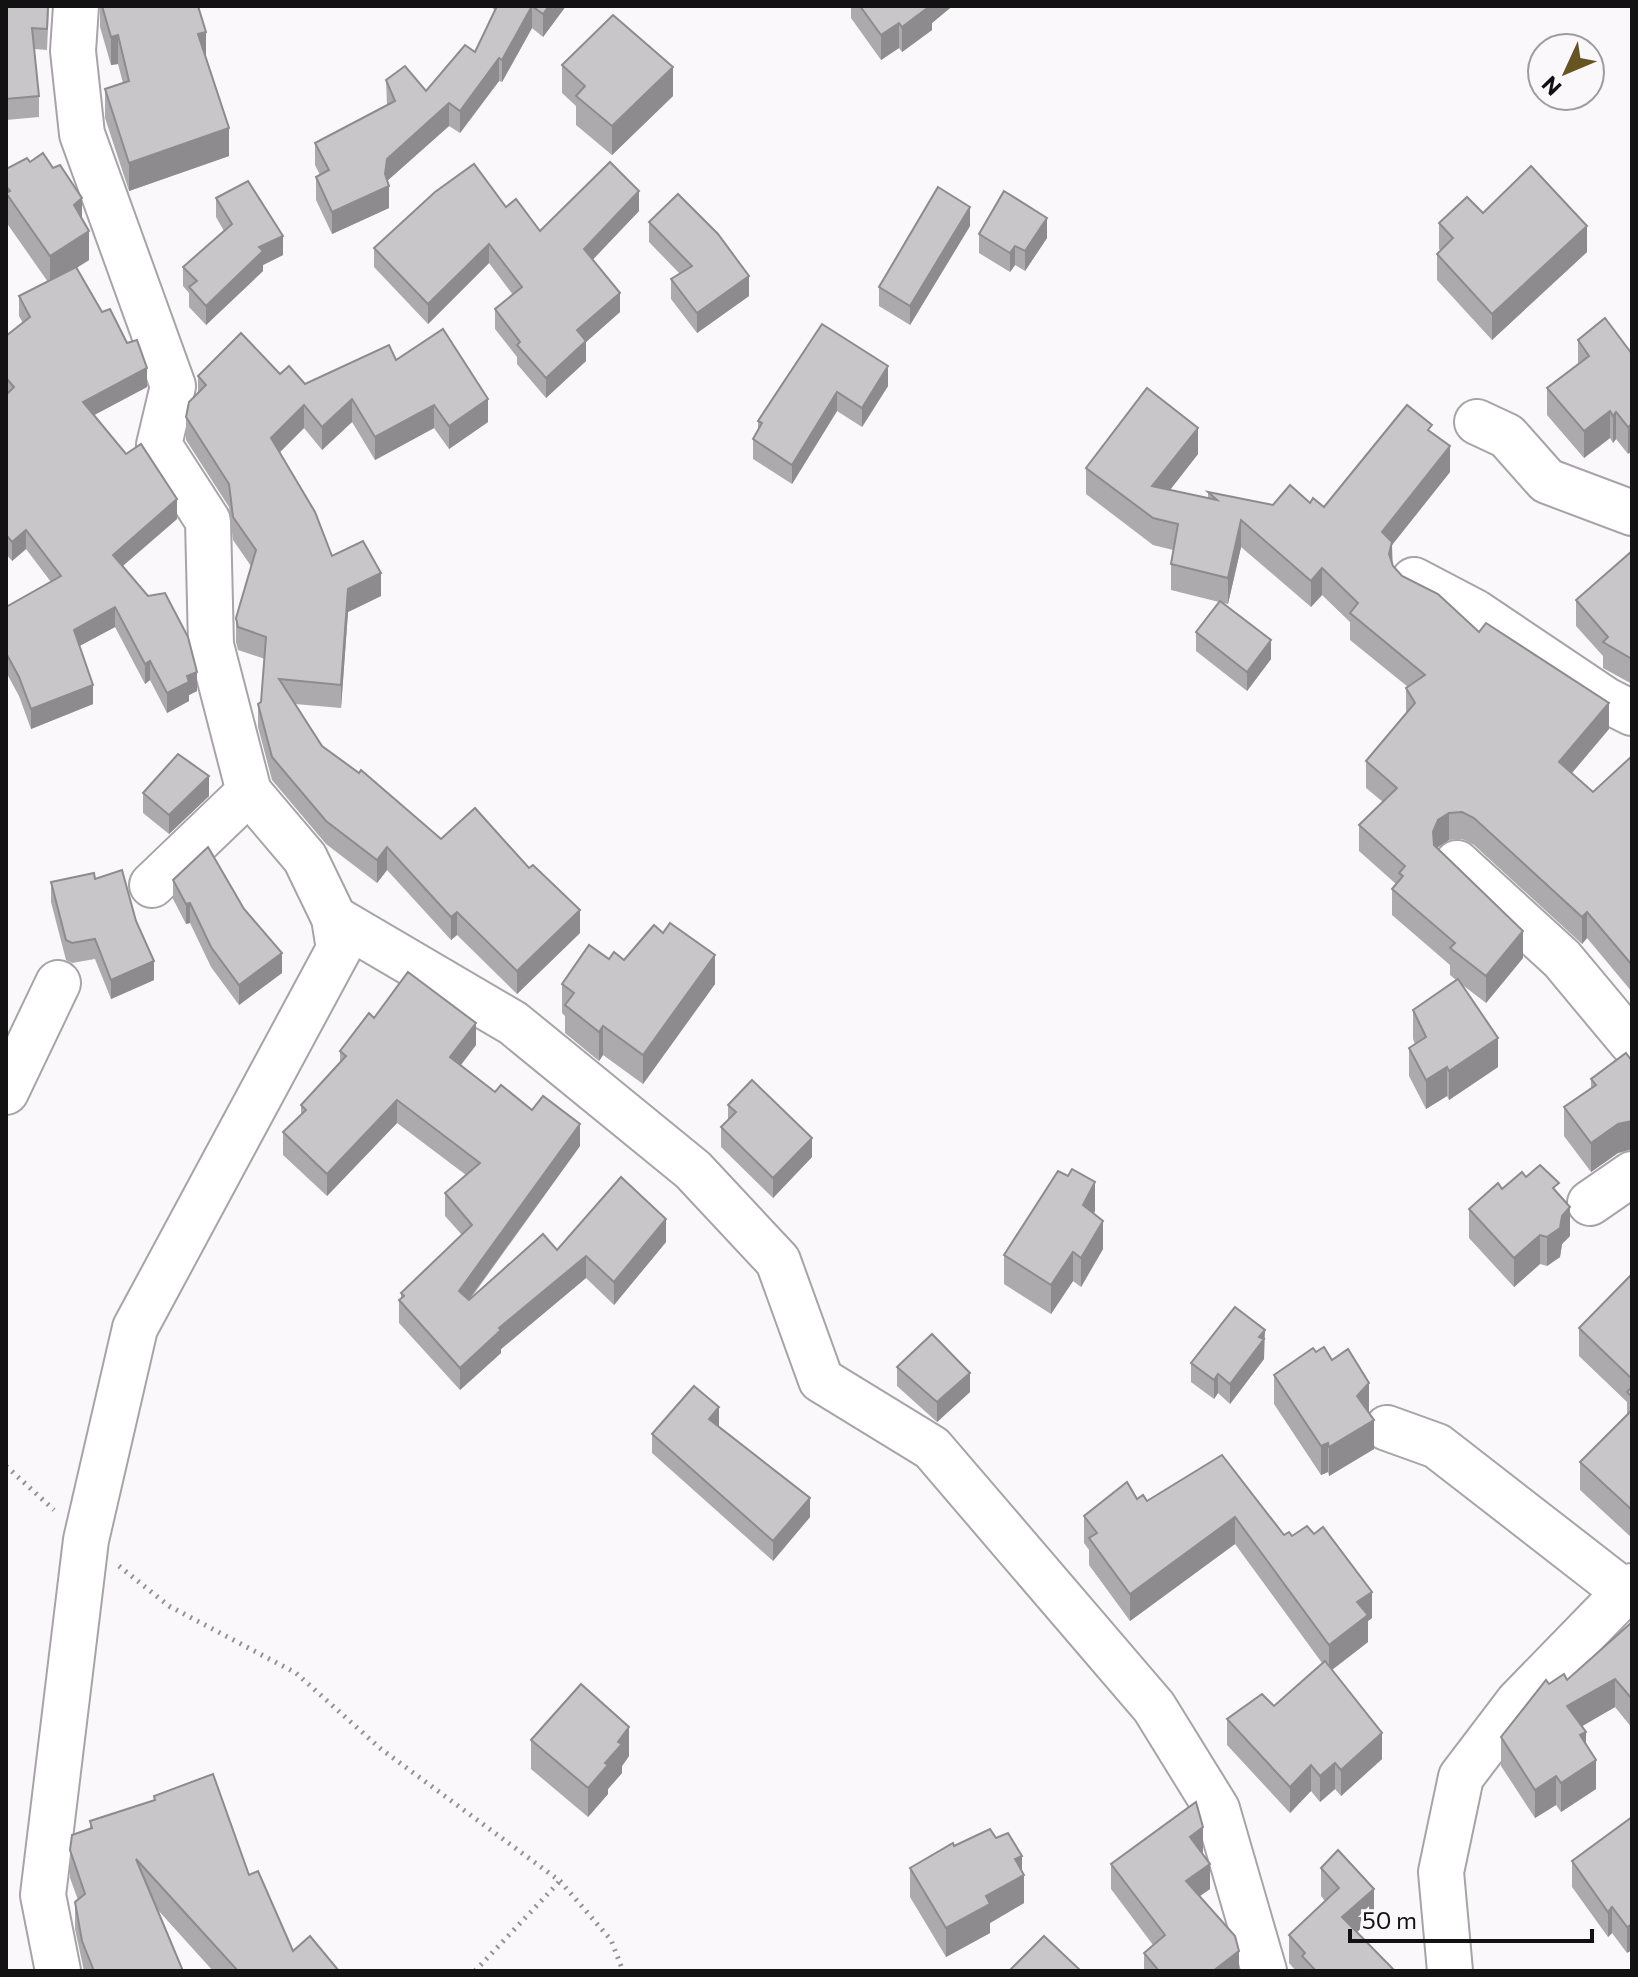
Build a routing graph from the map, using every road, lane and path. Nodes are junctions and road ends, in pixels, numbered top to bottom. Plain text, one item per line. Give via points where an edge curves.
1 (76, 6) edge
2 (1477, 422) dead end
3 (1632, 513) edge
4 (1414, 580) edge
5 (1632, 713) edge
6 (249, 792) junction
7 (1457, 863) edge
8 (152, 885) dead end
9 (334, 918) junction
10 (58, 983) dead end
11 (1632, 1043) edge
12 (6, 1092) edge
13 (1632, 1174) edge
14 (1590, 1203) dead end
15 (1387, 1428) dead end
16 (6, 1466) edge
17 (86, 1540) junction
18 (1629, 1589) edge
19 (560, 1881) junction
20 (58, 1971) edge
21 (475, 1971) edge
22 (623, 1971) edge
23 (1264, 1971) edge
24 (1450, 1971) edge

1 - 6 street via 73,51 82,134 173,386 159,445 208,521 211,645
2 - 3 street via 1507,436 1547,481
4 - 5 street via 1475,612
6 - 8 street
6 - 9 street via 305,858
7 - 11 street via 1562,959
9 - 17 street via 339,949 135,1328
9 - 23 street via 513,1023 693,1170 778,1261 821,1380 932,1448 1154,1707 1217,1809
10 - 12 street
13 - 14 street
15 - 18 street via 1437,1446
16 - 17 path
17 - 19 path via 169,1606 296,1673 381,1749
17 - 20 street via 43,1895
18 - 24 street via 1518,1702 1461,1777 1441,1872
19 - 21 path
19 - 22 path via 611,1940

